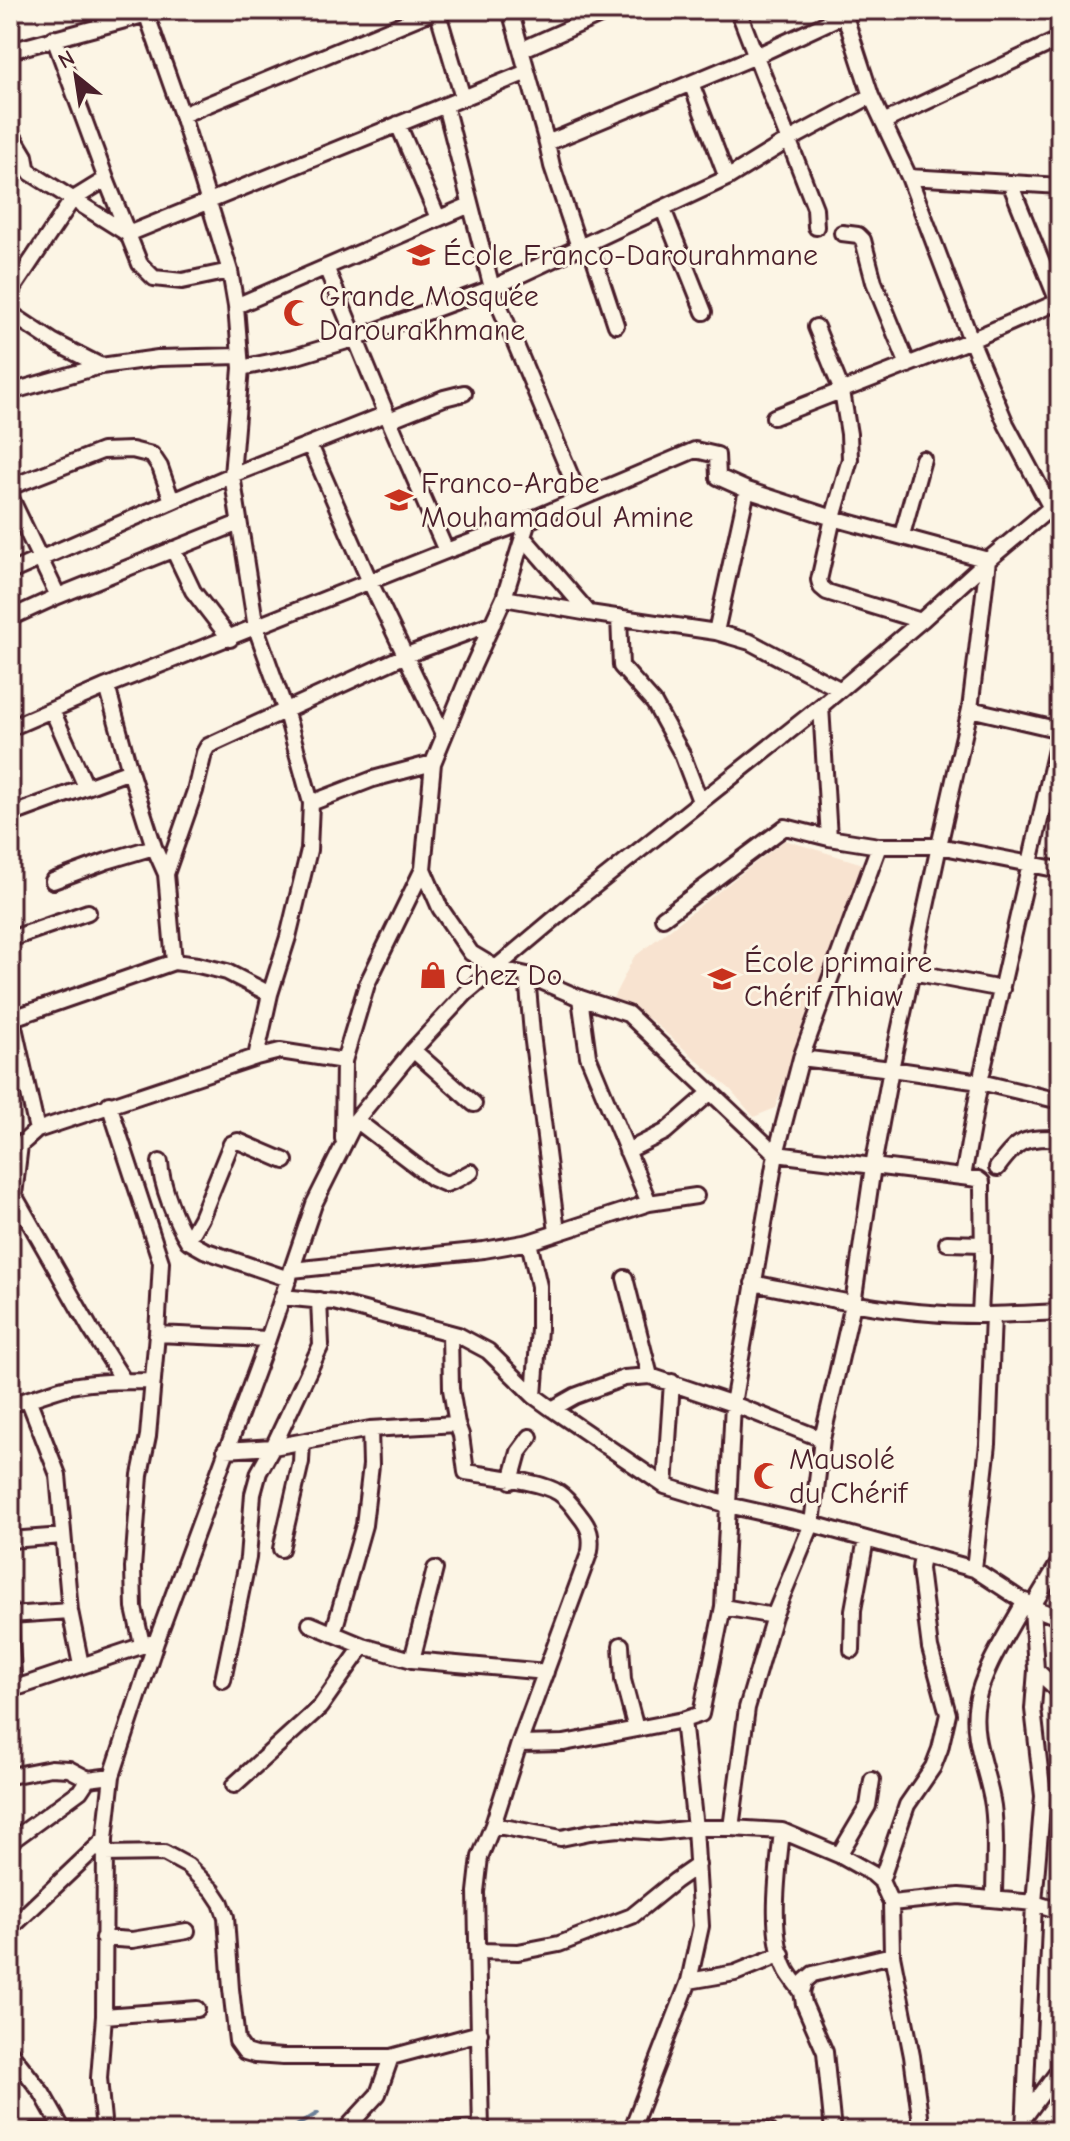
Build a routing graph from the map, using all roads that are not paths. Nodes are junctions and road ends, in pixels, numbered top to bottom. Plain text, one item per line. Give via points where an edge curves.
1 (162, 10) edge
2 (437, 10) edge
3 (510, 10) edge
4 (611, 10) edge
5 (738, 10) edge
6 (145, 12) edge
7 (843, 13) edge
8 (54, 38) junction
9 (1060, 39) edge
10 (521, 50) junction
11 (10, 51) edge
12 (756, 56) junction
13 (527, 72) junction
14 (691, 83) junction
15 (871, 96) junction
16 (463, 98) junction
17 (445, 105) junction
18 (182, 115) junction
19 (883, 122) junction
20 (398, 124) junction
21 (10, 131) edge
22 (789, 140) junction
23 (547, 143) junction
24 (25, 156) junction
25 (10, 177) edge
26 (909, 177) junction
27 (727, 178) junction
28 (106, 179) junction
29 (1010, 183) junction
30 (1060, 186) edge
31 (72, 200) junction
32 (209, 201) junction
33 (470, 205) junction
34 (663, 209) junction
35 (438, 218) junction
36 (816, 227) dead end
37 (842, 233) dead end
38 (128, 234) junction
39 (584, 245) junction
40 (326, 267) junction
41 (230, 271) junction
42 (492, 288) junction
43 (10, 293) edge
44 (1059, 301) edge
45 (236, 306) junction
46 (704, 312) dead end
47 (10, 313) edge
48 (616, 325) dead end
49 (816, 327) dead end
50 (357, 338) junction
51 (971, 340) junction
52 (241, 362) junction
53 (908, 365) junction
54 (101, 366) junction
55 (842, 391) junction
56 (10, 392) edge
57 (464, 393) dead end
58 (387, 417) junction
59 (774, 417) dead end
60 (310, 445) junction
61 (923, 459) dead end
62 (232, 475) junction
63 (10, 487) edge
64 (747, 490) junction
65 (10, 496) edge
66 (580, 498) junction
67 (172, 501) junction
68 (1056, 504) edge
69 (833, 518) junction
70 (528, 521) junction
71 (239, 523) junction
72 (902, 535) junction
73 (523, 537) junction
74 (173, 549) junction
75 (446, 551) junction
76 (41, 558) junction
77 (988, 560) junction
78 (10, 572) edge
79 (370, 582) junction
80 (58, 596) junction
81 (504, 598) junction
82 (589, 613) junction
83 (619, 617) junction
84 (10, 618) edge
85 (921, 621) junction
86 (493, 623) junction
87 (256, 628) junction
88 (716, 632) junction
89 (230, 639) junction
90 (404, 656) junction
91 (107, 686) junction
92 (839, 689) junction
93 (821, 706) junction
94 (285, 709) junction
95 (970, 709) junction
96 (52, 710) junction
97 (10, 728) edge
98 (1060, 731) edge
99 (444, 736) junction
100 (433, 763) junction
101 (130, 771) junction
102 (1056, 778) edge
103 (86, 787) junction
104 (700, 801) junction
105 (311, 803) junction
106 (10, 815) edge
107 (829, 838) junction
108 (879, 846) junction
109 (939, 846) junction
110 (154, 847) junction
111 (1030, 865) junction
112 (423, 869) junction
113 (1060, 870) edge
114 (166, 874) junction
115 (53, 881) dead end
116 (88, 912) dead end
117 (663, 918) dead end
118 (10, 939) edge
119 (174, 962) junction
120 (496, 968) junction
121 (912, 972) junction
122 (527, 975) junction
123 (1002, 989) junction
124 (270, 994) junction
125 (580, 998) junction
126 (11, 1015) edge
127 (1060, 1047) edge
128 (413, 1050) junction
129 (1060, 1055) edge
130 (256, 1057) junction
131 (801, 1058) junction
132 (344, 1061) junction
133 (891, 1069) junction
134 (980, 1082) junction
135 (711, 1092) junction
136 (1060, 1101) edge
137 (109, 1104) junction
138 (474, 1104) dead end
139 (356, 1120) junction
140 (37, 1130) junction
141 (1060, 1138) edge
142 (15, 1144) edge
143 (343, 1144) junction
144 (627, 1151) junction
145 (776, 1154) junction
146 (285, 1161) dead end
147 (160, 1162) dead end
148 (873, 1166) junction
149 (997, 1168) dead end
150 (471, 1172) dead end
151 (963, 1177) junction
152 (696, 1196) dead end
153 (12, 1202) edge
154 (649, 1203) junction
155 (557, 1232) junction
156 (188, 1241) junction
157 (529, 1242) junction
158 (947, 1243) dead end
159 (983, 1244) junction
160 (290, 1275) junction
161 (625, 1278) dead end
162 (753, 1283) junction
163 (282, 1297) junction
164 (319, 1300) junction
165 (853, 1304) junction
166 (1060, 1312) edge
167 (986, 1314) junction
168 (450, 1333) junction
169 (157, 1334) junction
170 (268, 1339) junction
171 (650, 1376) junction
172 (124, 1381) junction
173 (153, 1381) junction
174 (672, 1382) junction
175 (534, 1396) junction
176 (29, 1401) junction
177 (10, 1404) edge
178 (733, 1404) junction
179 (552, 1409) junction
180 (457, 1424) junction
181 (370, 1429) junction
182 (530, 1437) dead end
183 (822, 1439) junction
184 (302, 1442) junction
185 (273, 1447) junction
186 (225, 1450) junction
187 (511, 1481) junction
188 (665, 1486) junction
189 (728, 1505) junction
190 (812, 1524) junction
191 (63, 1536) junction
192 (866, 1539) junction
193 (10, 1540) edge
194 (281, 1549) dead end
195 (922, 1554) junction
196 (1060, 1561) edge
197 (435, 1569) dead end
198 (974, 1569) junction
199 (1028, 1604) junction
200 (723, 1607) junction
201 (70, 1611) junction
202 (10, 1615) edge
203 (774, 1616) junction
204 (1060, 1618) edge
205 (310, 1624) dead end
206 (10, 1626) edge
207 (333, 1634) junction
208 (149, 1643) junction
209 (621, 1645) dead end
210 (363, 1646) junction
211 (852, 1650) dead end
212 (412, 1660) junction
213 (81, 1665) junction
214 (1036, 1670) junction
215 (546, 1672) junction
216 (223, 1680) dead end
217 (12, 1690) edge
218 (1060, 1692) edge
219 (683, 1720) junction
220 (636, 1729) junction
221 (519, 1744) junction
222 (10, 1776) edge
223 (112, 1776) junction
224 (88, 1779) junction
225 (872, 1780) dead end
226 (234, 1785) dead end
227 (493, 1825) junction
228 (695, 1828) junction
229 (731, 1828) junction
230 (782, 1831) junction
231 (10, 1842) edge
232 (104, 1846) junction
233 (839, 1855) junction
234 (698, 1865) junction
235 (881, 1881) junction
236 (994, 1899) junction
237 (891, 1903) junction
238 (1034, 1903) junction
239 (1060, 1911) edge
240 (10, 1929) edge
241 (187, 1931) dead end
242 (103, 1938) junction
243 (479, 1951) junction
244 (782, 1954) junction
245 (892, 1955) junction
246 (689, 1981) junction
247 (802, 1992) junction
248 (197, 2009) dead end
249 (104, 2016) junction
250 (480, 2033) junction
251 (10, 2052) edge
252 (391, 2057) junction
253 (1060, 2069) edge
254 (1025, 2123) edge
255 (481, 2129) edge
256 (63, 2130) edge
257 (104, 2130) edge
258 (680, 2130) edge
259 (34, 2131) edge
260 (344, 2131) edge
261 (428, 2131) edge
262 (632, 2131) edge
263 (769, 2131) edge
264 (833, 2131) edge
265 (922, 2131) edge

1 - 6 street
2 - 16 street
2 - 18 street
3 - 10 street
4 - 10 street
5 - 12 street
6 - 8 street
6 - 18 street
7 - 12 street
7 - 15 street
8 - 11 street
8 - 28 street
9 - 19 street
10 - 13 street
12 - 14 street
12 - 22 street
13 - 16 street
13 - 23 street
14 - 23 street
14 - 27 street
15 - 19 street
15 - 22 street
16 - 17 street
17 - 20 street
17 - 33 street
18 - 32 street
19 - 26 street
20 - 32 street
20 - 35 street
21 - 24 street
22 - 27 street
22 - 36 street via 815,208
23 - 39 street
24 - 25 street
24 - 31 street via 31,173
26 - 29 street
26 - 51 street
27 - 34 street
28 - 31 street
28 - 38 street
29 - 30 street
29 - 44 street
31 - 38 street
31 - 43 street
32 - 38 street
32 - 41 street
33 - 35 street
33 - 42 street
34 - 39 street
34 - 46 street
35 - 40 street
37 - 53 street via 863,240
38 - 41 street via 140,264 154,278 182,281
39 - 42 street
39 - 48 street
40 - 45 street
40 - 50 street
41 - 45 street
42 - 50 street
42 - 66 street
44 - 51 street
45 - 52 street
47 - 54 street
49 - 55 street
50 - 52 street via 294,357
50 - 58 street
51 - 53 street
51 - 68 street via 1006,424
52 - 54 street via 158,358
52 - 62 street
53 - 55 street
54 - 56 street
55 - 59 street
55 - 69 street via 850,459
57 - 58 street
58 - 60 street
58 - 75 street
60 - 62 street
60 - 79 street
61 - 72 street
62 - 67 street
62 - 71 street
63 - 67 street via 102,451 132,450 152,455
64 - 66 street via 718,477 717,455 695,450
64 - 69 street
64 - 88 street
65 - 76 street
66 - 70 street
67 - 76 street
68 - 77 street
69 - 72 street
69 - 85 street via 821,587
70 - 73 street
70 - 75 street
71 - 74 street
71 - 87 street
72 - 77 street
73 - 81 street
73 - 82 street
74 - 80 street
74 - 89 street via 193,591
75 - 79 street
76 - 78 street
76 - 80 street
77 - 85 street
77 - 95 street
79 - 87 street
79 - 90 street
80 - 84 street
81 - 82 street
81 - 86 street
82 - 83 street
83 - 88 street
83 - 104 street via 621,666 654,703
85 - 92 street
86 - 90 street
86 - 99 street
87 - 89 street
87 - 94 street
88 - 92 street via 750,642
89 - 91 street
90 - 94 street
90 - 99 street
91 - 96 street
91 - 101 street
92 - 93 street
93 - 104 street
93 - 107 street
94 - 105 street
94 - 114 street via 208,746
95 - 98 street
95 - 109 street
96 - 97 street
96 - 103 street
98 - 102 street
99 - 100 street
100 - 105 street
100 - 112 street
101 - 103 street
101 - 110 street
102 - 111 street
103 - 106 street
104 - 120 street
105 - 124 street via 309,850
107 - 108 street
107 - 117 street via 785,827
108 - 109 street
108 - 131 street
109 - 111 street
109 - 121 street
110 - 114 street
110 - 115 street
111 - 113 street
111 - 123 street
112 - 120 street via 440,908 471,953
112 - 132 street via 367,984
114 - 119 street
116 - 118 street
119 - 124 street via 227,972
119 - 126 street
120 - 122 street
120 - 128 street
121 - 123 street
121 - 133 street
122 - 125 street
122 - 155 street
123 - 134 street
124 - 130 street
125 - 135 street via 628,1014
125 - 144 street via 588,1056
126 - 140 street
127 - 129 street
128 - 138 street
128 - 139 street
130 - 132 street via 280,1051
130 - 137 street
131 - 133 street
131 - 145 street
132 - 143 street
133 - 134 street
133 - 148 street
134 - 136 street
134 - 151 street
135 - 144 street via 665,1132
135 - 145 street
137 - 140 street
137 - 169 street via 161,1262
139 - 143 street
139 - 150 street via 432,1178 446,1184
140 - 142 street
141 - 149 street via 1024,1141 1012,1147
142 - 153 street
143 - 160 street via 314,1204
144 - 154 street
145 - 148 street
145 - 162 street
146 - 156 street via 238,1141 231,1144
147 - 156 street
148 - 151 street
148 - 165 street
151 - 159 street via 982,1182
152 - 154 street
153 - 172 street
154 - 155 street
155 - 157 street
156 - 160 street
157 - 160 street
157 - 175 street via 539,1286
158 - 159 street
159 - 167 street
160 - 163 street
161 - 171 street
162 - 165 street
162 - 178 street
163 - 164 street
163 - 170 street
164 - 168 street
164 - 185 street via 321,1345
165 - 167 street
165 - 183 street
166 - 167 street
167 - 198 street via 988,1444
168 - 175 street via 488,1351
168 - 180 street
169 - 170 street
169 - 173 street
170 - 186 street
171 - 174 street
171 - 179 street via 624,1378
172 - 173 street
172 - 176 street via 70,1386
173 - 208 street via 133,1568 134,1608
174 - 178 street
174 - 188 street
175 - 179 street
176 - 177 street
176 - 191 street via 58,1475
178 - 183 street
178 - 189 street
179 - 188 street
180 - 181 street
180 - 187 street via 466,1472
181 - 184 street
181 - 207 street via 364,1525
182 - 187 street via 519,1452
183 - 190 street
184 - 185 street
184 - 194 street
185 - 186 street
185 - 216 street via 253,1494 248,1558
186 - 208 street
187 - 215 street via 557,1492 592,1538
188 - 189 street
189 - 190 street
189 - 200 street
190 - 192 street
190 - 203 street
191 - 193 street
191 - 201 street
192 - 195 street
192 - 211 street via 853,1610
195 - 198 street
195 - 235 street via 930,1648 948,1714 933,1767 907,1805
196 - 199 street
197 - 212 street
198 - 199 street
199 - 204 street
199 - 214 street
199 - 236 street via 982,1680 976,1705 980,1759 993,1809
200 - 203 street
200 - 219 street via 701,1714
201 - 202 street
201 - 213 street
203 - 229 street via 747,1708
205 - 207 street
206 - 217 street
207 - 210 street
208 - 213 street
208 - 223 street
209 - 220 street via 623,1680
210 - 212 street
210 - 226 street via 320,1707
212 - 215 street
213 - 217 street
214 - 218 street
214 - 238 street via 1033,1709 1043,1796
215 - 221 street
219 - 220 street
219 - 228 street
220 - 221 street via 564,1743
221 - 227 street
222 - 224 street via 51,1768 69,1769
223 - 224 street
223 - 232 street
224 - 231 street via 80,1791
225 - 233 street via 868,1806
227 - 228 street via 561,1838 619,1829
227 - 243 street via 480,1857 476,1892
228 - 229 street
228 - 234 street
229 - 230 street
230 - 233 street
230 - 244 street via 776,1889
232 - 240 street
232 - 242 street
232 - 252 street via 164,1853 188,1866 213,1891 226,1917 237,2041 245,2052
233 - 235 street
234 - 243 street via 632,1916 559,1944 518,1952
234 - 246 street via 701,1926
235 - 237 street
236 - 237 street via 959,1896
236 - 238 street
237 - 245 street
238 - 239 street
238 - 254 street
241 - 242 street via 132,1940
242 - 249 street
243 - 250 street
244 - 246 street via 735,1973
244 - 247 street
245 - 247 street via 813,1974
245 - 265 street
246 - 262 street
247 - 264 street via 825,2052
248 - 249 street
249 - 257 street via 99,2078
250 - 252 street
250 - 255 street
251 - 256 street
252 - 260 street via 378,2094
253 - 254 street
255 - 261 street
256 - 257 street
256 - 259 street
258 - 262 street
258 - 263 street

